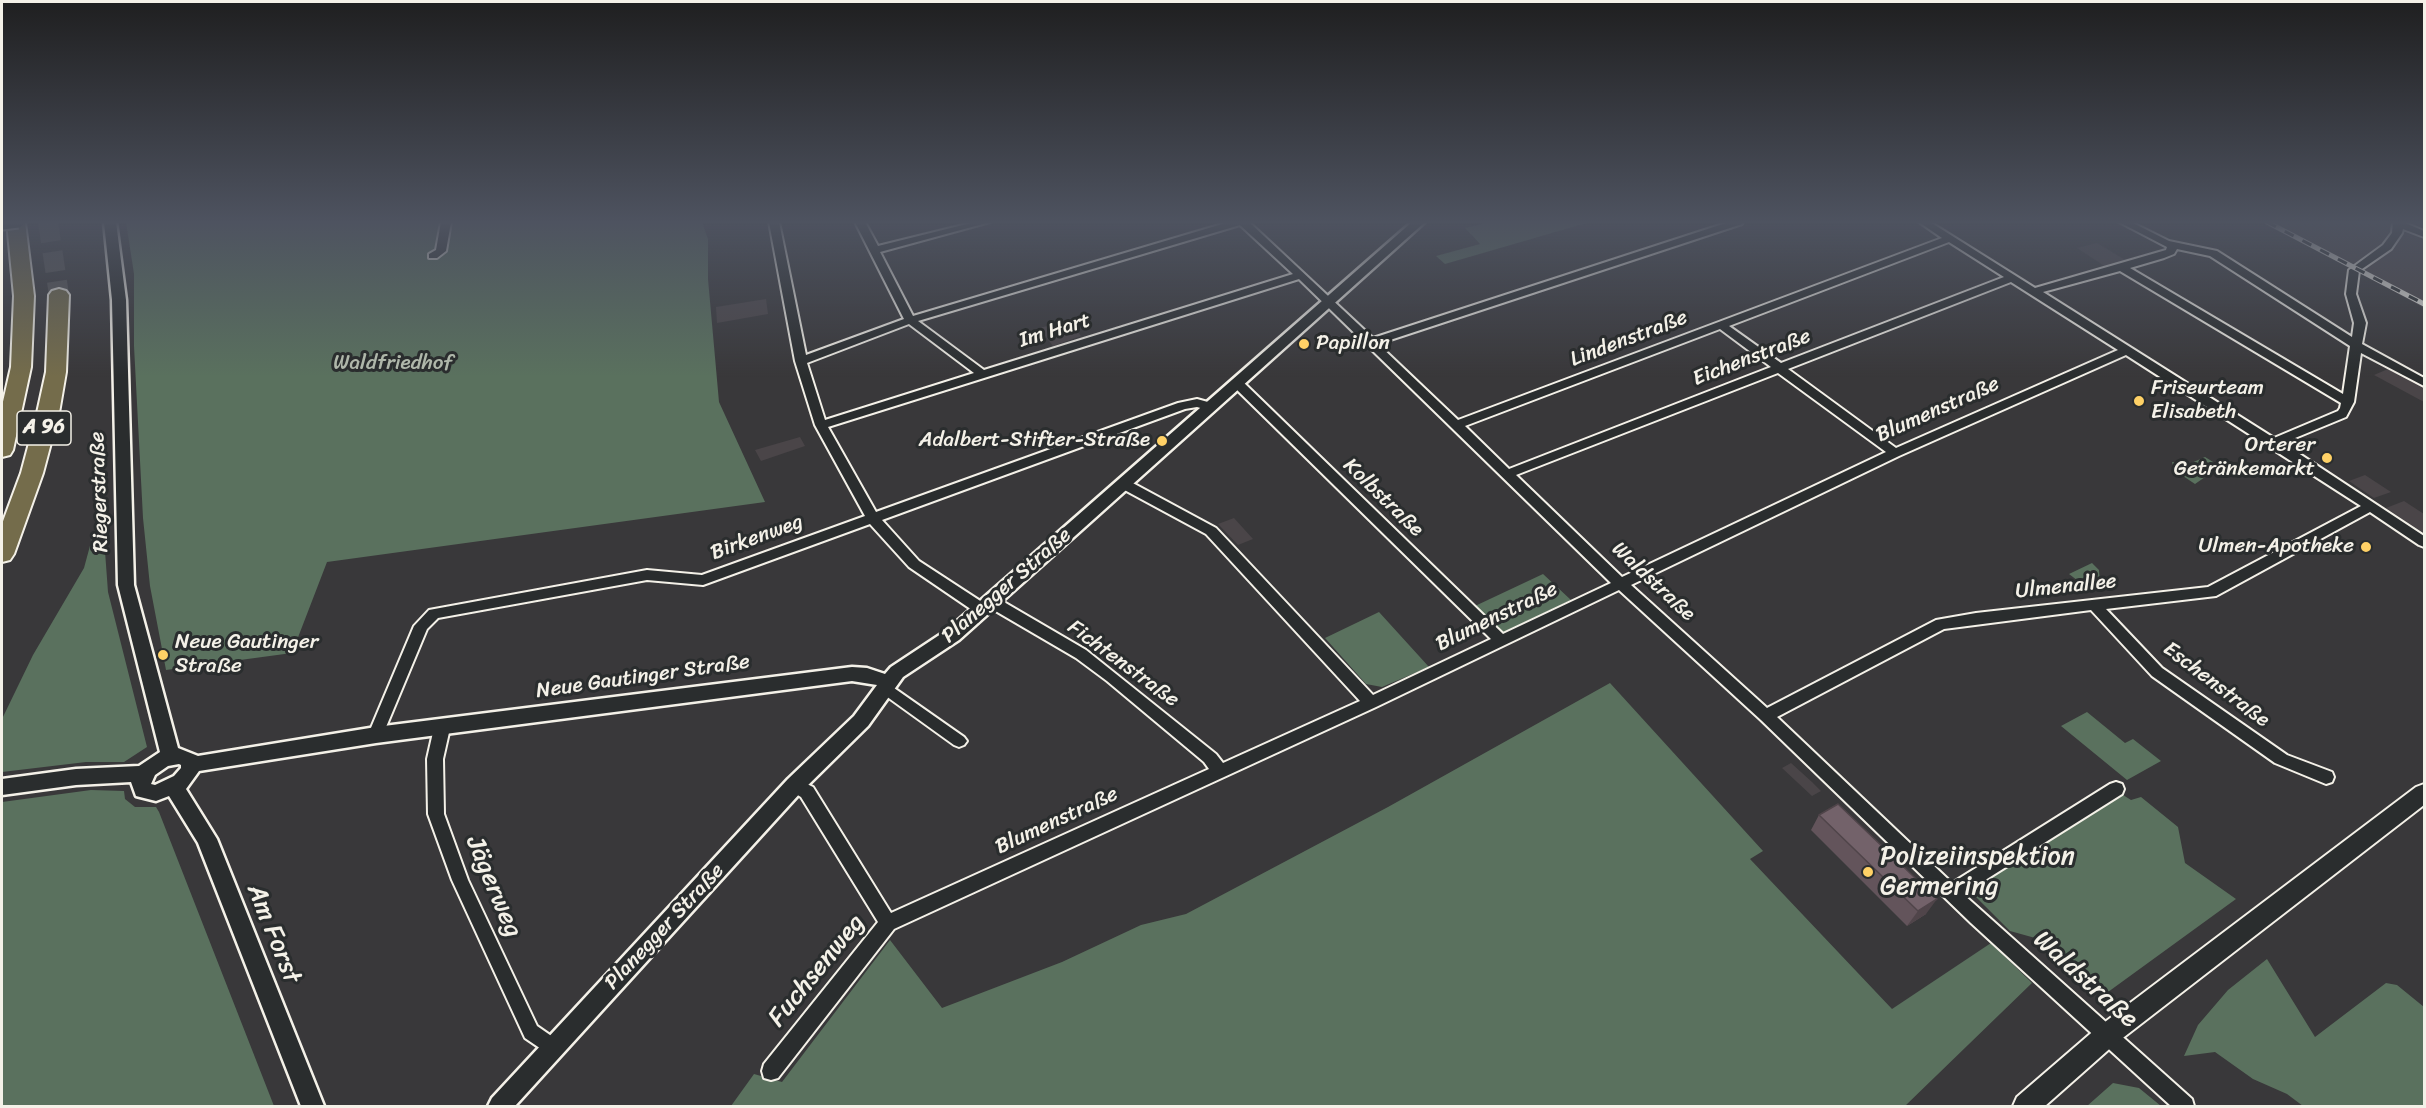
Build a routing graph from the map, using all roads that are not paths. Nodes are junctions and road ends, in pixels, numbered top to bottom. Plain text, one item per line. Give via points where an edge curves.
1 (22, 274) edge
2 (115, 274) edge
3 (784, 274) edge
4 (887, 274) edge
5 (1066, 274) edge
6 (1360, 274) edge
7 (1580, 274) edge
8 (1856, 274) edge
9 (2004, 274) edge
10 (2097, 274) edge
11 (2132, 274) edge
12 (2245, 274) edge
13 (2353, 274) edge
14 (1302, 275) joint
15 (2011, 278) junction
16 (2032, 292) junction
17 (59, 295) tunnel mouth
18 (1327, 302) junction
19 (910, 320) junction
20 (1721, 325) junction
21 (1369, 343) junction
22 (2356, 345) junction
23 (2126, 351) junction
24 (801, 361) junction
25 (1780, 369) junction
26 (982, 374) junction
27 (2424, 383) edge
28 (1238, 384) junction
29 (2348, 402) junction
30 (1211, 407) junction
31 (821, 425) junction
32 (1456, 425) junction
33 (2272, 443) junction
34 (2, 450) edge
35 (1895, 453) junction
36 (1507, 474) junction
37 (1124, 484) junction
38 (2371, 506) junction
39 (873, 519) junction
40 (2424, 542) edge
41 (2, 554) edge
42 (1620, 583) junction
43 (987, 606) junction
44 (2095, 606) junction
45 (1501, 640) junction
46 (886, 685) junction
47 (1371, 702) junction
48 (1766, 716) junction
49 (442, 728) junction
50 (376, 735) junction
51 (959, 741) dead end
52 (171, 756) junction
53 (191, 765) junction
54 (1220, 771) junction
55 (143, 774) junction
56 (2326, 777) dead end
57 (795, 785) junction
58 (2, 787) edge
59 (174, 787) junction
60 (2116, 789) dead end
61 (2424, 793) edge
62 (1950, 892) junction
63 (888, 923) junction
64 (2106, 1036) junction
65 (554, 1048) junction
66 (771, 1071) dead end
67 (312, 1107) edge
68 (500, 1107) edge
69 (2026, 1107) edge
70 (2185, 1107) edge

1 - 34 highway, A 96 via 21,367
2 - 52 street, Riegerstraße via 126,585
3 - 24 street, Fichtenstraße
4 - 19 street
5 - 19 street
6 - 18 street, Planegger Straße
7 - 21 street
8 - 20 street, Lindenstraße
9 - 15 street
10 - 16 street
11 - 29 street
12 - 22 street
13 - 22 street via 2350,294 2360,322
14 - 18 street, Waldstraße
14 - 26 street, Im Hart
15 - 16 street
15 - 25 street, Eichenstraße
16 - 23 street
17 - 41 highway, A 96 via 56,372 48,413 32,473
18 - 21 street, Waldstraße
18 - 28 street, Planegger Straße
19 - 24 street
19 - 26 street
20 - 25 street
20 - 32 street, Lindenstraße
21 - 32 street, Waldstraße
22 - 27 street
22 - 29 street
23 - 33 street
23 - 35 street, Blumenstraße
24 - 31 street, Fichtenstraße
25 - 35 street
25 - 36 street, Eichenstraße
26 - 31 street, Im Hart
28 - 30 street, Planegger Straße
28 - 45 street, Kolbstraße
29 - 33 street via 2342,414
30 - 37 street, Planegger Straße
30 - 39 street, Birkenweg via 1197,403 1182,406
31 - 39 street, Fichtenstraße
32 - 36 street, Waldstraße
33 - 38 street
35 - 42 street, Blumenstraße
36 - 42 street, Waldstraße
37 - 43 street, Planegger Straße
37 - 47 street via 1211,531
38 - 40 street
38 - 44 street, Ulmenallee via 2211,592
39 - 43 street, Fichtenstraße via 914,564
39 - 50 street, Birkenweg via 703,580 647,574 434,614 421,626
42 - 45 street, Blumenstraße
42 - 48 street, Waldstraße
43 - 46 street, Planegger Straße via 953,635 907,663
43 - 54 street, Fichtenstraße via 1081,654 1210,758
44 - 48 street, Ulmenallee via 1941,624
44 - 56 street, Eschenstraße via 2157,672 2281,759
45 - 47 street, Blumenstraße
46 - 49 street, Neue Gautinger Straße via 852,674
46 - 51 street
46 - 57 street, Planegger Straße via 861,722
47 - 54 street, Blumenstraße
48 - 62 street, Waldstraße
49 - 50 street, Neue Gautinger Straße
49 - 65 street, Jägerweg via 435,759 436,814 460,880 531,1032
50 - 53 street, Neue Gautinger Straße
52 - 53 street via 185,757
52 - 55 street
53 - 59 street
54 - 63 street, Blumenstraße
55 - 58 street via 76,777
55 - 59 street via 143,790 156,793
57 - 63 street, Fuchsenweg via 807,792
57 - 65 street, Planegger Straße
59 - 67 street, Am Forst via 207,839
60 - 62 street
61 - 64 main road
62 - 64 street, Waldstraße
63 - 66 street, Fuchsenweg
64 - 69 main road
64 - 70 street, Waldstraße
65 - 68 street, Planegger Straße

